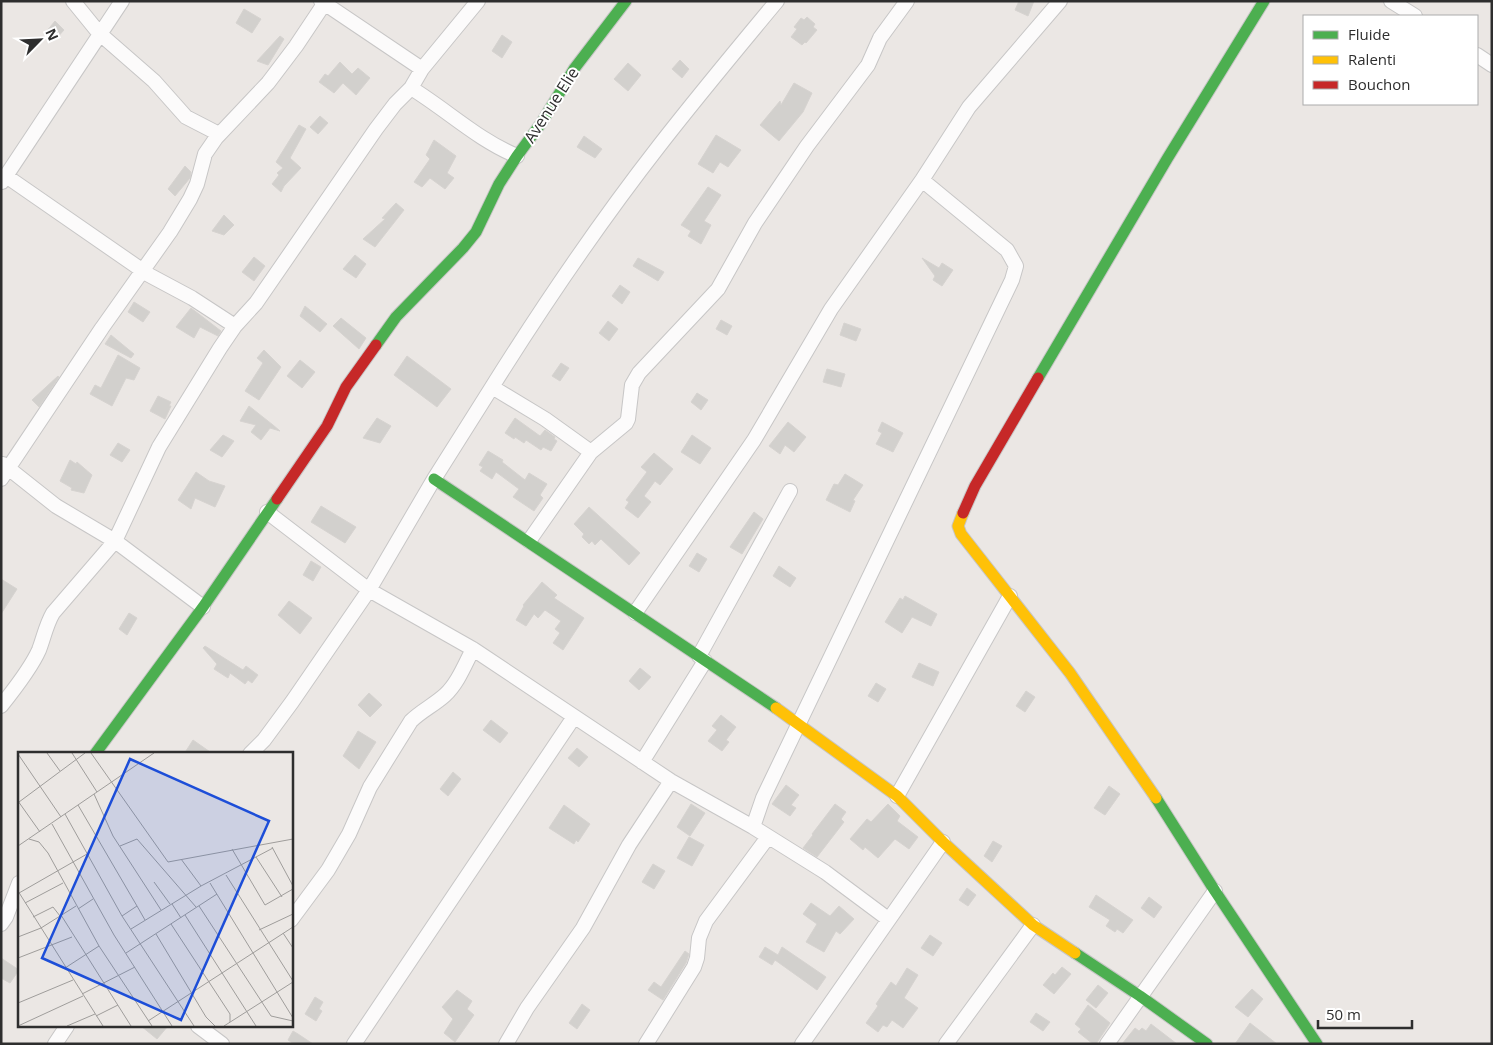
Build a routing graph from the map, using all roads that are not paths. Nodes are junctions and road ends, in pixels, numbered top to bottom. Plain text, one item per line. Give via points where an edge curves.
1 (73, 1) edge
2 (122, 1) edge
3 (478, 1) edge
4 (626, 1) edge
5 (777, 1) edge
6 (907, 1) edge
7 (1060, 1) edge
8 (1264, 1) edge
9 (1391, 1) edge
10 (322, 3) edge
11 (1413, 15) edge
12 (99, 33) junction
13 (1478, 56) edge
14 (1492, 65) edge
15 (422, 69) junction
16 (411, 88) junction
17 (219, 134) junction
18 (517, 156) junction
19 (4, 180) edge
20 (922, 180) junction
21 (144, 270) junction
22 (236, 326) junction
23 (492, 387) junction
24 (591, 452) junction
25 (4, 470) edge
26 (434, 479) junction
27 (790, 492) dead end
28 (267, 512) junction
29 (115, 541) junction
30 (529, 541) junction
31 (369, 590) junction
32 (1010, 596) junction
33 (203, 607) junction
34 (635, 613) junction
35 (473, 649) junction
36 (702, 658) junction
37 (1, 706) edge
38 (574, 717) junction
39 (799, 724) junction
40 (96, 752) edge
41 (252, 752) edge
42 (642, 762) junction
43 (671, 781) junction
44 (897, 796) junction
45 (753, 827) junction
46 (768, 837) junction
47 (943, 842) junction
48 (18, 885) edge
49 (1215, 891) junction
50 (3, 918) edge
51 (292, 919) edge
52 (888, 919) junction
53 (18, 923) edge
54 (1033, 925) junction
55 (1140, 996) junction
56 (66, 1028) edge
57 (201, 1028) edge
58 (214, 1038) edge
59 (55, 1044) edge
60 (354, 1044) edge
61 (506, 1044) edge
62 (646, 1044) edge
63 (802, 1044) edge
64 (946, 1044) edge
65 (1107, 1044) edge
66 (1207, 1044) edge
67 (1317, 1044) edge

1 - 12 street
2 - 12 street
3 - 15 street
4 - 18 street, Avenue Elie via 574,69
5 - 23 street via 647,162 533,322
6 - 24 street via 880,38 868,65 755,223 718,289 638,373 632,385 626,423
7 - 20 street via 969,108
8 - 32 street via 967,501 958,526 960,534
9 - 11 street
10 - 15 street
10 - 17 street via 296,46 268,83
12 - 17 street via 154,81 186,118
12 - 19 street
13 - 14 street
15 - 16 street
16 - 18 street, Avenue Elie via 461,124
16 - 22 street via 376,129 256,303
17 - 21 street via 205,154 190,200
18 - 28 street via 499,184 476,232 396,317 346,387 328,426
19 - 21 street
20 - 34 street via 831,309 754,440
20 - 39 street via 1007,250 1016,266
21 - 22 street
21 - 25 street
22 - 29 street via 159,447
23 - 24 street
23 - 26 street
24 - 30 street
25 - 29 street
26 - 30 street
26 - 31 street
27 - 36 street
28 - 31 street
28 - 33 street
29 - 33 street
29 - 37 street via 53,613 38,651
30 - 34 street
31 - 35 street
31 - 41 street via 292,702
32 - 44 street
32 - 49 street via 1070,673
33 - 40 street
34 - 36 street
35 - 38 street
35 - 51 street via 447,694 411,721 370,787 328,870
36 - 39 street
36 - 42 street
38 - 42 street
38 - 60 street
39 - 44 street
39 - 45 street via 763,798
42 - 43 street
43 - 45 street
43 - 61 street via 629,845 582,928
44 - 47 street
45 - 46 street
46 - 52 street via 825,872
46 - 62 street via 706,921 694,967
47 - 52 street
47 - 54 street
48 - 50 street
49 - 55 street
49 - 67 street
50 - 53 street
52 - 63 street
54 - 55 street
54 - 64 street
55 - 65 street
55 - 66 street
56 - 59 street
57 - 58 street

